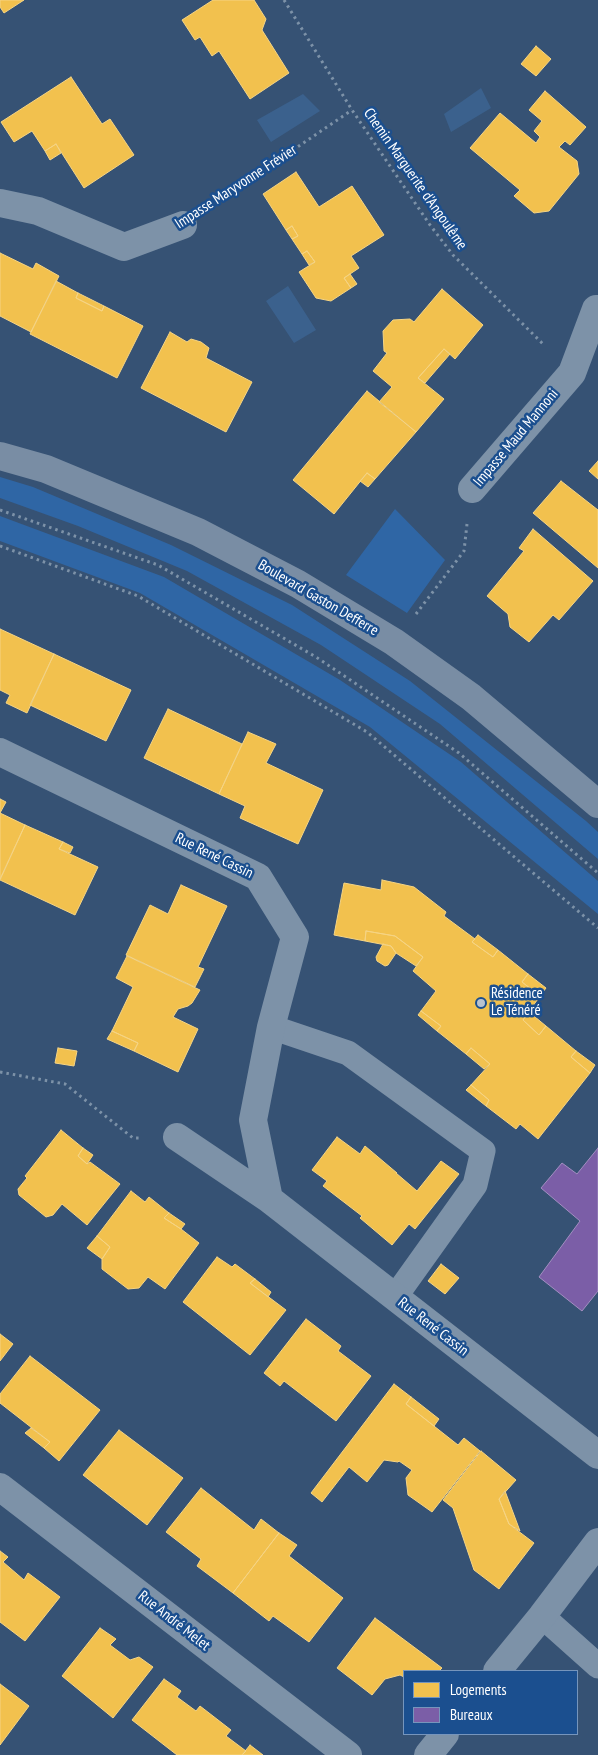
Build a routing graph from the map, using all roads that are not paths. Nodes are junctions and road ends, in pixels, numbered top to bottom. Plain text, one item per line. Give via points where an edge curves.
1 (0, 203) edge
2 (183, 226) road end
3 (597, 309) edge
4 (0, 456) edge
5 (472, 489) road end
6 (0, 752) edge
7 (598, 804) edge
8 (271, 1027) junction
9 (177, 1138) road end
10 (268, 1199) junction
11 (395, 1298) junction
12 (598, 1455) edge
13 (0, 1487) edge
14 (598, 1542) edge
15 (542, 1616) junction
16 (598, 1666) edge
17 (498, 1670) edge
18 (445, 1735) edge
19 (348, 1755) edge
20 (428, 1755) edge

1 - 2 street, Impasse Maryvonne Frévier via 38,211 124,247
3 - 5 street, Impasse Maud Mannoni via 572,373
4 - 7 main road, Boulevard Gaston Defferre via 46,469 198,532 298,584 394,642 471,697
6 - 8 street, Rue René Cassin via 258,877 296,937
8 - 10 street, Rue René Cassin via 252,1120
8 - 11 lane via 348,1054 483,1151 475,1185
9 - 10 street, Rue René Cassin
10 - 11 street, Rue René Cassin
11 - 12 street, Rue René Cassin
13 - 19 street, Rue André Melet
14 - 15 street
15 - 16 lane
15 - 17 street
18 - 20 street

